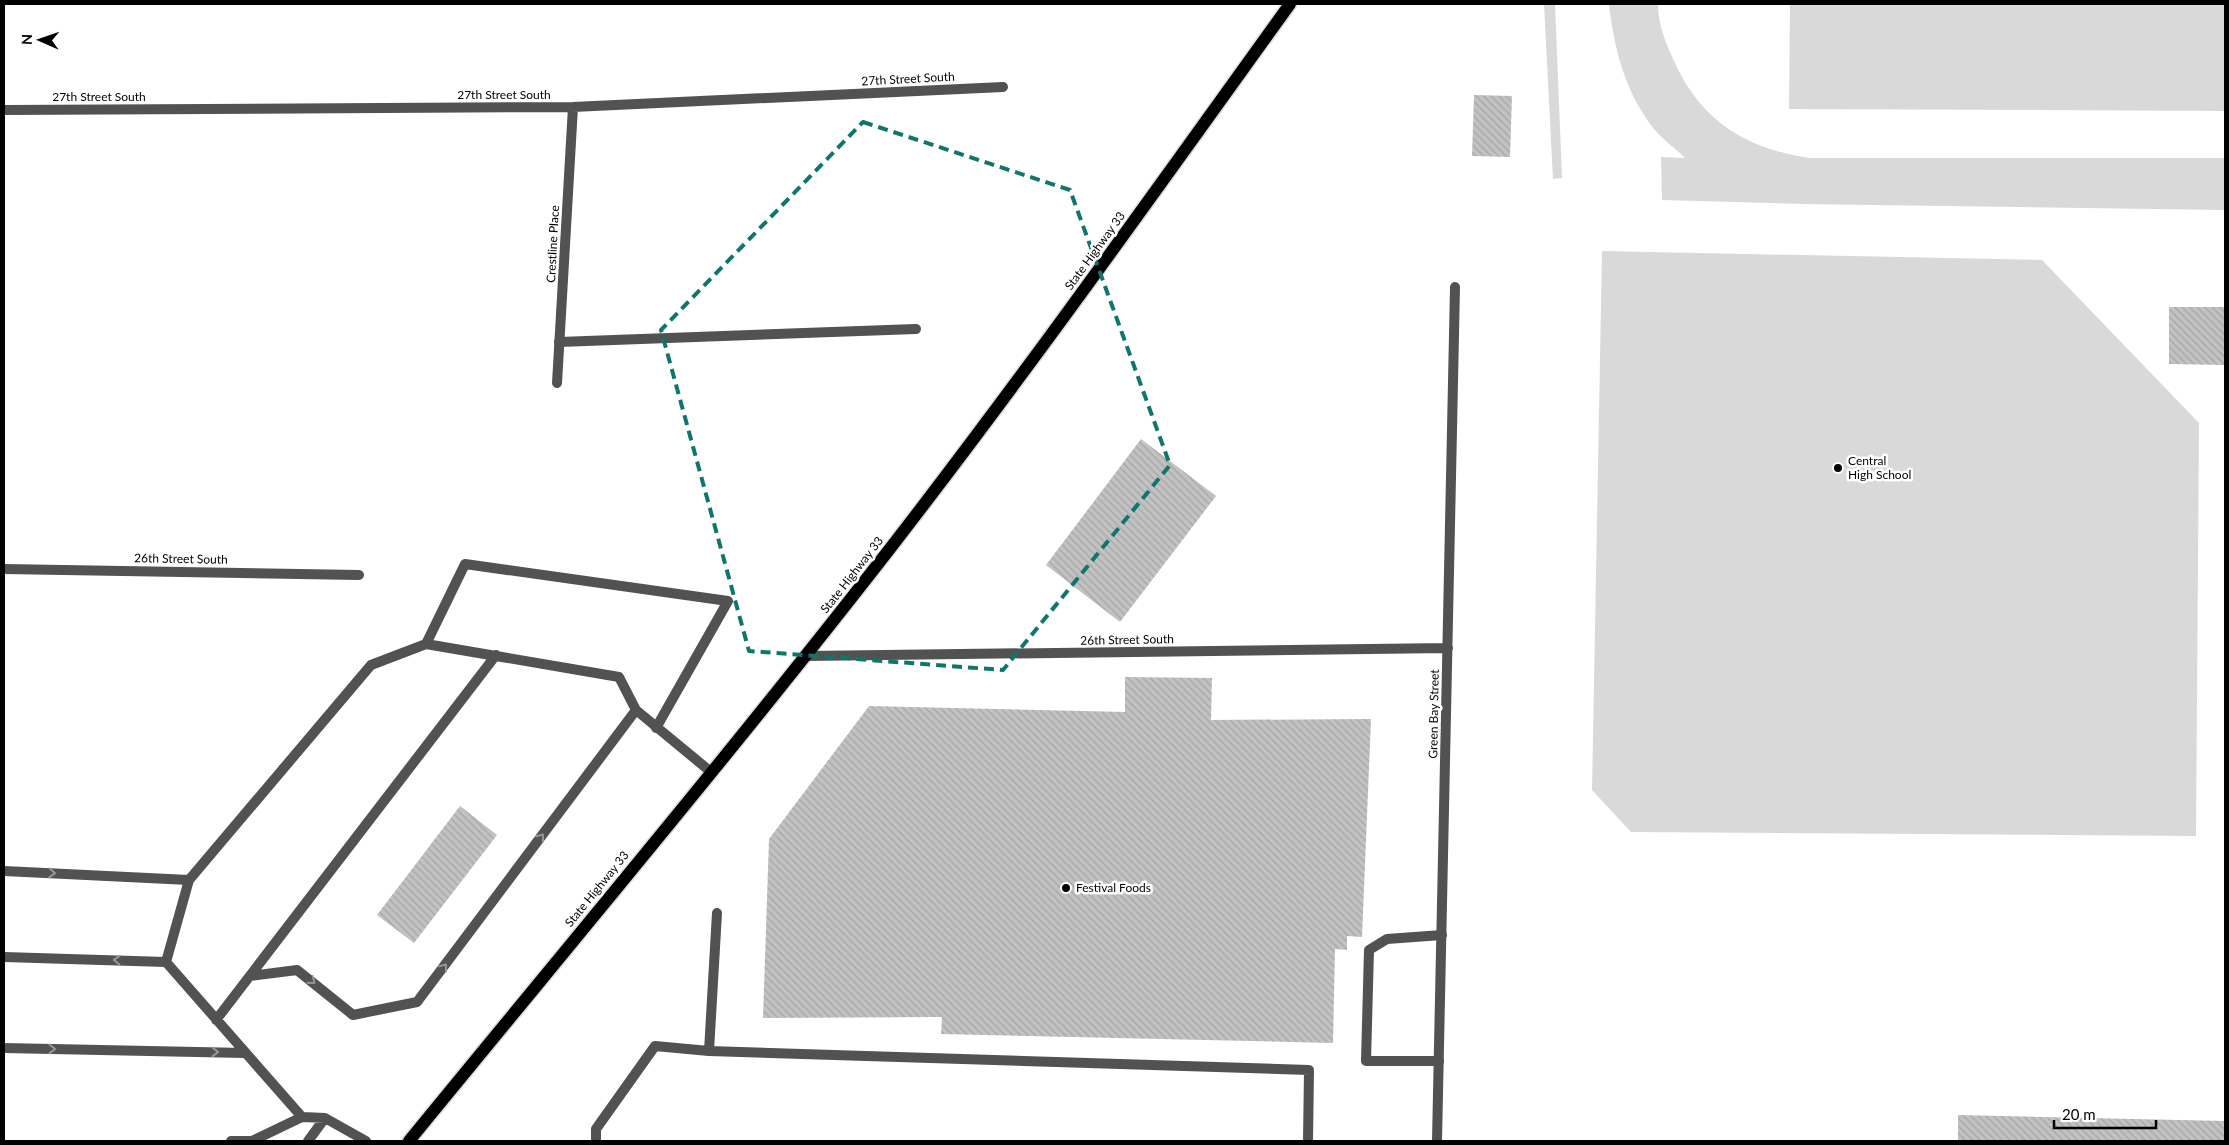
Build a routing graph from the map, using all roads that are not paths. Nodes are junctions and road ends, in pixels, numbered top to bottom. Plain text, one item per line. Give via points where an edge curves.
1 (1290, 4) edge
2 (1003, 87) dead end
3 (573, 107) junction
4 (4, 110) edge
5 (1455, 287) dead end
6 (916, 329) dead end
7 (559, 342) junction
8 (557, 383) dead end
9 (4, 569) edge
10 (358, 575) dead end
11 (426, 644) junction
12 (1448, 648) junction
13 (496, 655) junction
14 (806, 656) junction
15 (636, 710) junction
16 (656, 728) junction
17 (711, 772) junction
18 (4, 871) edge
19 (189, 880) junction
20 (718, 913) dead end
21 (1442, 936) junction
22 (4, 957) edge
23 (166, 962) junction
24 (250, 976) junction
25 (216, 1020) junction
26 (4, 1048) edge
27 (709, 1051) junction
28 (245, 1053) junction
29 (1440, 1061) junction
30 (302, 1117) junction
31 (325, 1118) junction
32 (231, 1141) edge
33 (308, 1141) edge
34 (366, 1141) edge
35 (409, 1141) edge
36 (596, 1141) edge
37 (1308, 1141) edge
38 (1437, 1141) edge

1 - 14 main road, State Highway 33 via 1072,306
2 - 3 street, 27th Street South
3 - 4 street, 27th Street South
3 - 7 street, Crestline Place
5 - 12 street, Green Bay Street
6 - 7 street
7 - 8 street, Crestline Place
9 - 10 street, 26th Street South
11 - 13 street
11 - 16 street via 465,564 728,601
11 - 19 street via 371,665
12 - 14 street, 26th Street South
12 - 21 street, Green Bay Street
13 - 15 street via 619,676
13 - 24 street
14 - 17 main road, State Highway 33
15 - 16 street
24 -> 15 street via 297,970 353,1015 417,1002
16 - 17 street
17 - 35 main road, State Highway 33
18 -> 19 street
19 - 23 street
20 - 27 street
21 - 29 street, Green Bay Street
21 - 29 street via 1387,939 1369,950 1366,1061
23 -> 22 street
23 - 25 street
24 - 25 street
25 - 28 street
26 -> 28 street
27 - 36 street via 655,1046 596,1129
27 - 37 street via 1309,1070
28 - 30 street
29 - 38 street, Green Bay Street
30 - 31 street
30 - 32 street via 252,1141
31 - 33 street
31 - 34 street

